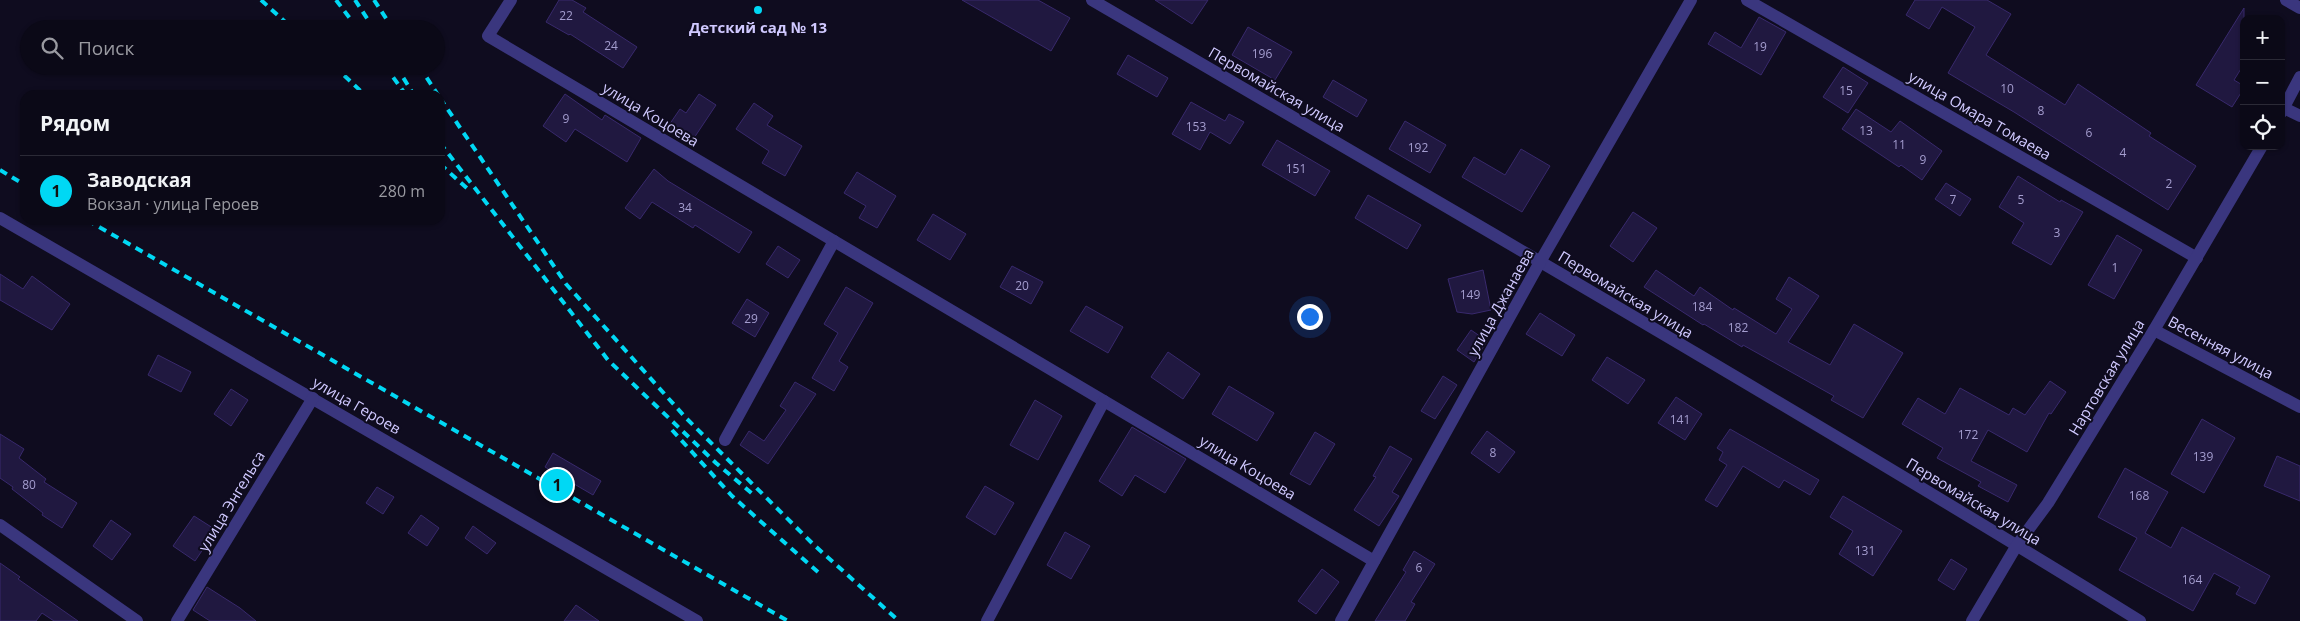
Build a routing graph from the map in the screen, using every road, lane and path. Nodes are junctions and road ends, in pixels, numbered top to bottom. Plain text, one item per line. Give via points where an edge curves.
1 (510, 0) edge
2 (1092, 0) edge
3 (1690, 0) edge
4 (1747, 0) edge
5 (2286, 0) edge
6 (2300, 8) edge
7 (2300, 77) edge
8 (2285, 106) edge
9 (2285, 111) edge
10 (2300, 116) edge
11 (2260, 150) edge
12 (0, 218) edge
13 (834, 241) junction
14 (2197, 258) junction
15 (1540, 262) junction
16 (2154, 330) junction
17 (313, 398) junction
18 (1104, 401) junction
19 (2300, 407) edge
20 (725, 440) dead end
21 (0, 525) edge
22 (2017, 545) junction
23 (1374, 561) junction
24 (137, 621) edge
25 (177, 621) edge
26 (697, 621) edge
27 (988, 621) edge
28 (1341, 621) edge
29 (1972, 621) edge
30 (2140, 621) edge

1 - 13 street, улица Коцоева via 488,36
2 - 15 street, Первомайская улица
3 - 15 street, улица Джанаева
4 - 14 street, улица Омара Томаева
5 - 6 street
7 - 8 street
9 - 10 street
11 - 14 street, Нартовская улица
12 - 17 street, улица Героев
13 - 18 street, улица Коцоева
13 - 20 street
14 - 16 street, Нартовская улица
15 - 22 street, Первомайская улица
15 - 23 street, улица Джанаева
16 - 19 street, Весенняя улица
16 - 22 street, Нартовская улица via 2048,503
17 - 25 street, улица Энгельса
17 - 26 street, улица Героев
18 - 23 street, улица Коцоева
18 - 27 street
21 - 24 street
22 - 29 street, Нартовская улица
22 - 30 street, Первомайская улица
23 - 28 street, улица Джанаева

